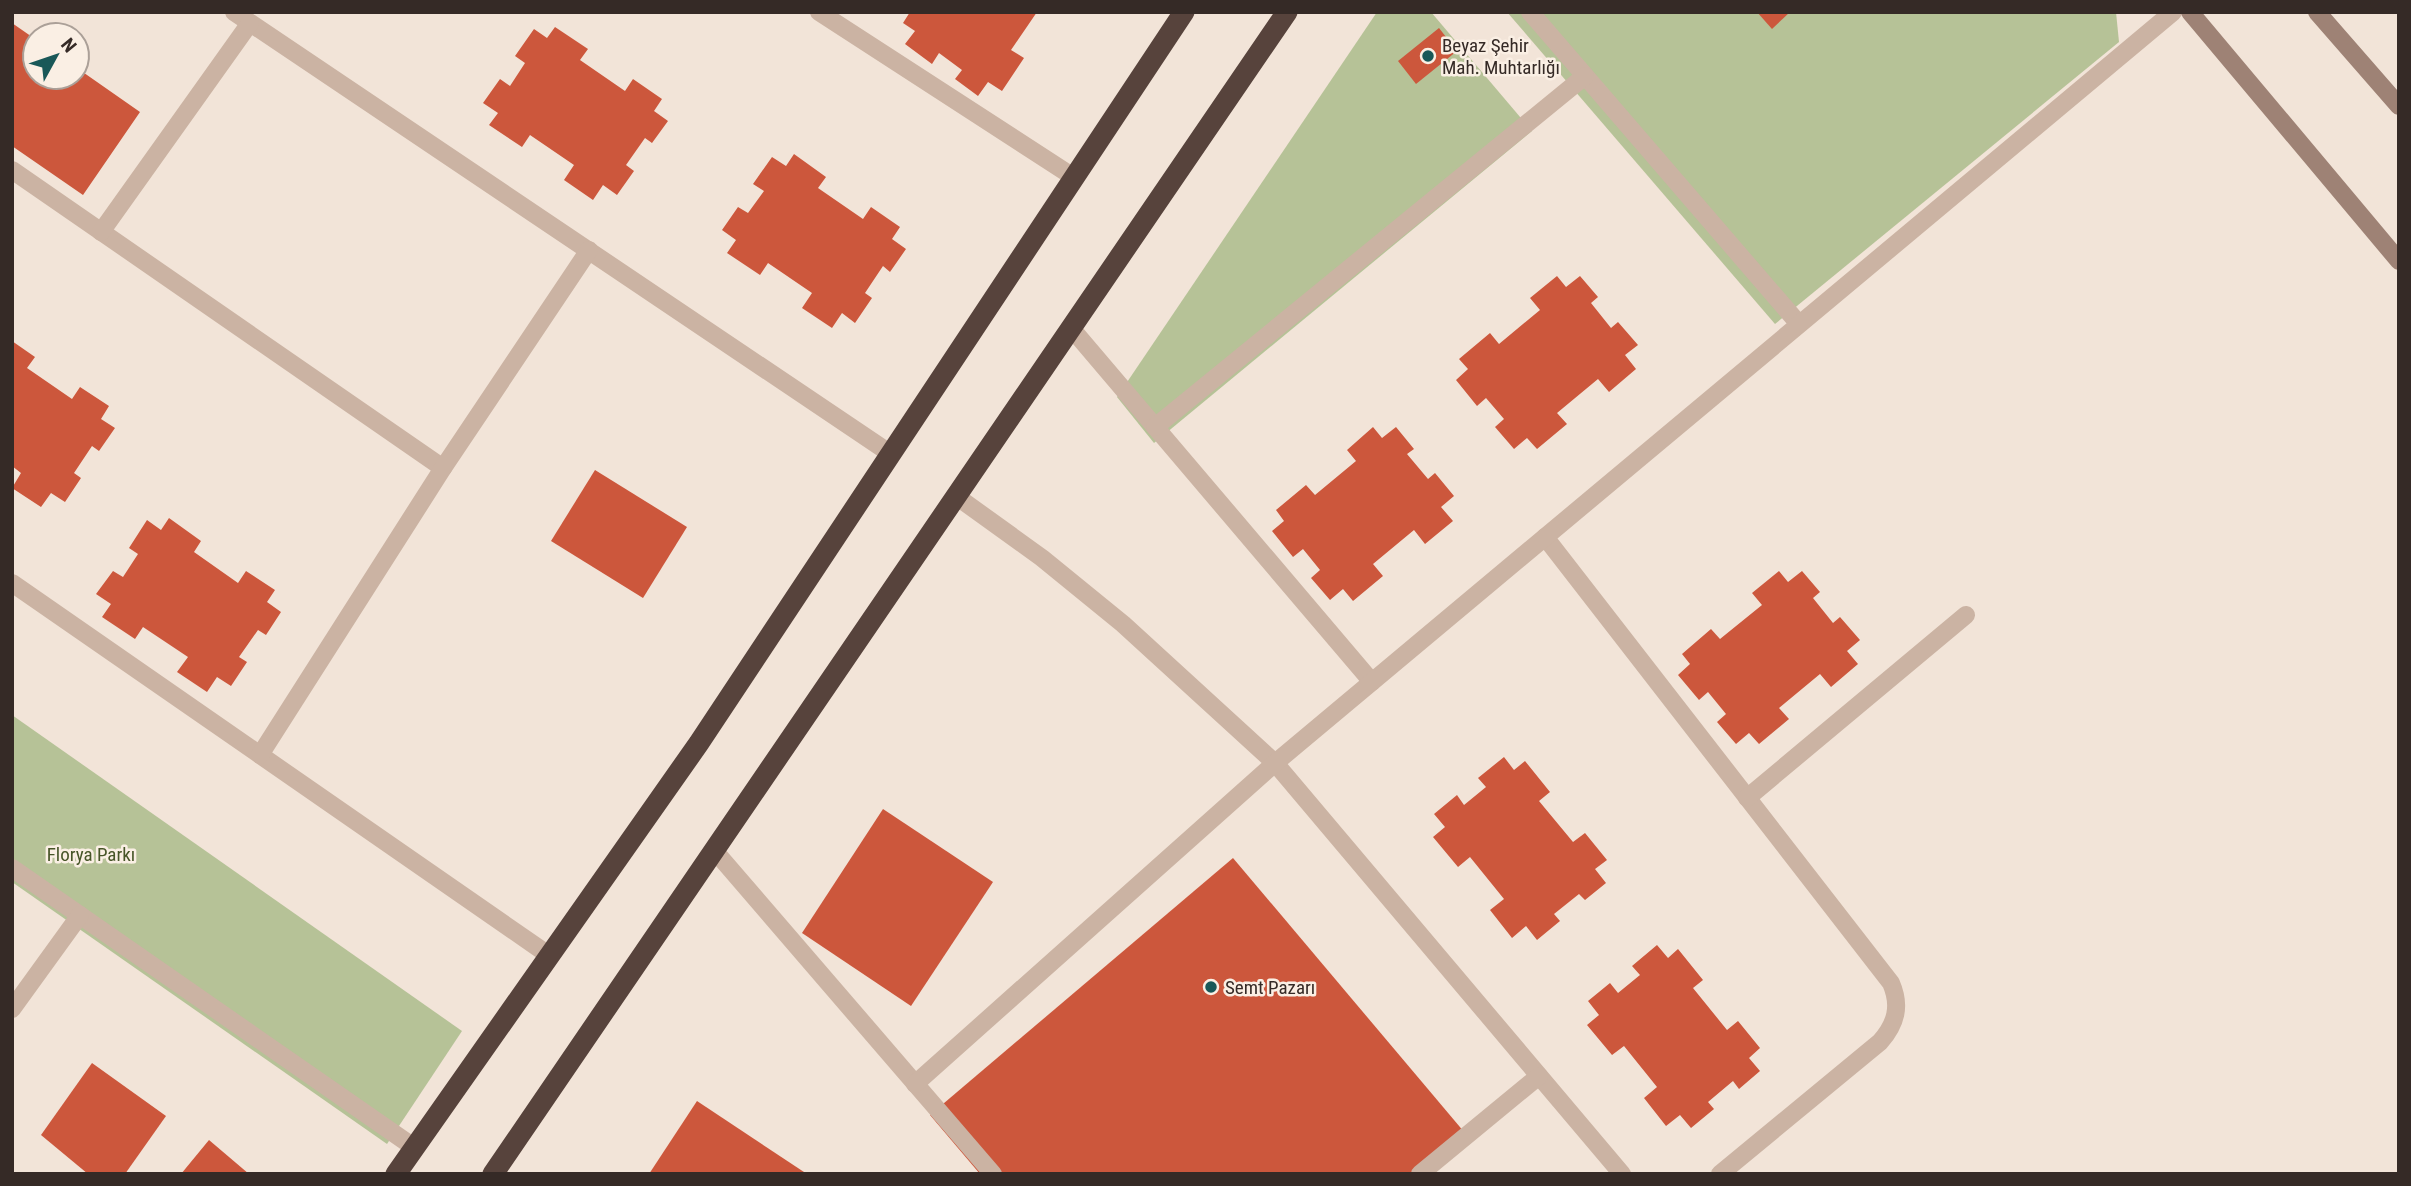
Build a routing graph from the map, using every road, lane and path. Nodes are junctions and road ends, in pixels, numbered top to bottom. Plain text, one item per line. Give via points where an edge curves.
1 (233, 12) edge
2 (819, 12) edge
3 (1184, 12) edge
4 (1287, 12) edge
5 (1530, 12) edge
6 (2173, 12) edge
7 (2190, 12) edge
8 (2317, 12) edge
9 (250, 23) junction
10 (1585, 76) junction
11 (2399, 106) edge
12 (12, 170) edge
13 (1075, 178) junction
14 (101, 232) junction
15 (589, 250) junction
16 (2399, 261) edge
17 (1799, 324) junction
18 (1072, 328) junction
19 (1155, 427) junction
20 (891, 454) junction
21 (443, 468) junction
22 (956, 496) junction
23 (1545, 537) junction
24 (12, 583) edge
25 (1966, 615) dead end
26 (1372, 682) junction
27 (260, 755) junction
28 (1275, 764) junction
29 (1747, 798) junction
30 (714, 850) junction
31 (12, 868) edge
32 (80, 915) junction
33 (550, 956) junction
34 (12, 1009) edge
35 (1539, 1076) junction
36 (915, 1084) junction
37 (415, 1148) junction
38 (397, 1174) edge
39 (493, 1174) edge
40 (993, 1174) edge
41 (1420, 1174) edge
42 (1622, 1174) edge
43 (1720, 1174) edge

1 - 9 street
2 - 13 street
3 - 13 highway
4 - 18 highway
5 - 10 street
6 - 17 street
7 - 16 main road
8 - 11 main road
9 - 14 street
9 - 15 street
10 - 17 street
10 - 19 street
12 - 14 street
13 - 20 highway
14 - 21 street
15 - 20 street
15 - 21 street
17 - 23 street
18 - 19 street
18 - 22 highway
19 - 26 street
20 - 33 highway via 699,743
21 - 27 street
22 - 28 street via 1123,624
22 - 30 highway
23 - 26 street
23 - 29 street
24 - 27 street
25 - 29 street
26 - 28 street
27 - 33 street
28 - 35 street
28 - 36 street
29 - 43 street via 1891,984 1897,1007 1880,1042
30 - 36 street
30 - 39 highway
31 - 32 street
32 - 34 street
32 - 37 street
33 - 37 highway
35 - 41 street
35 - 42 street
36 - 40 street
37 - 38 highway

